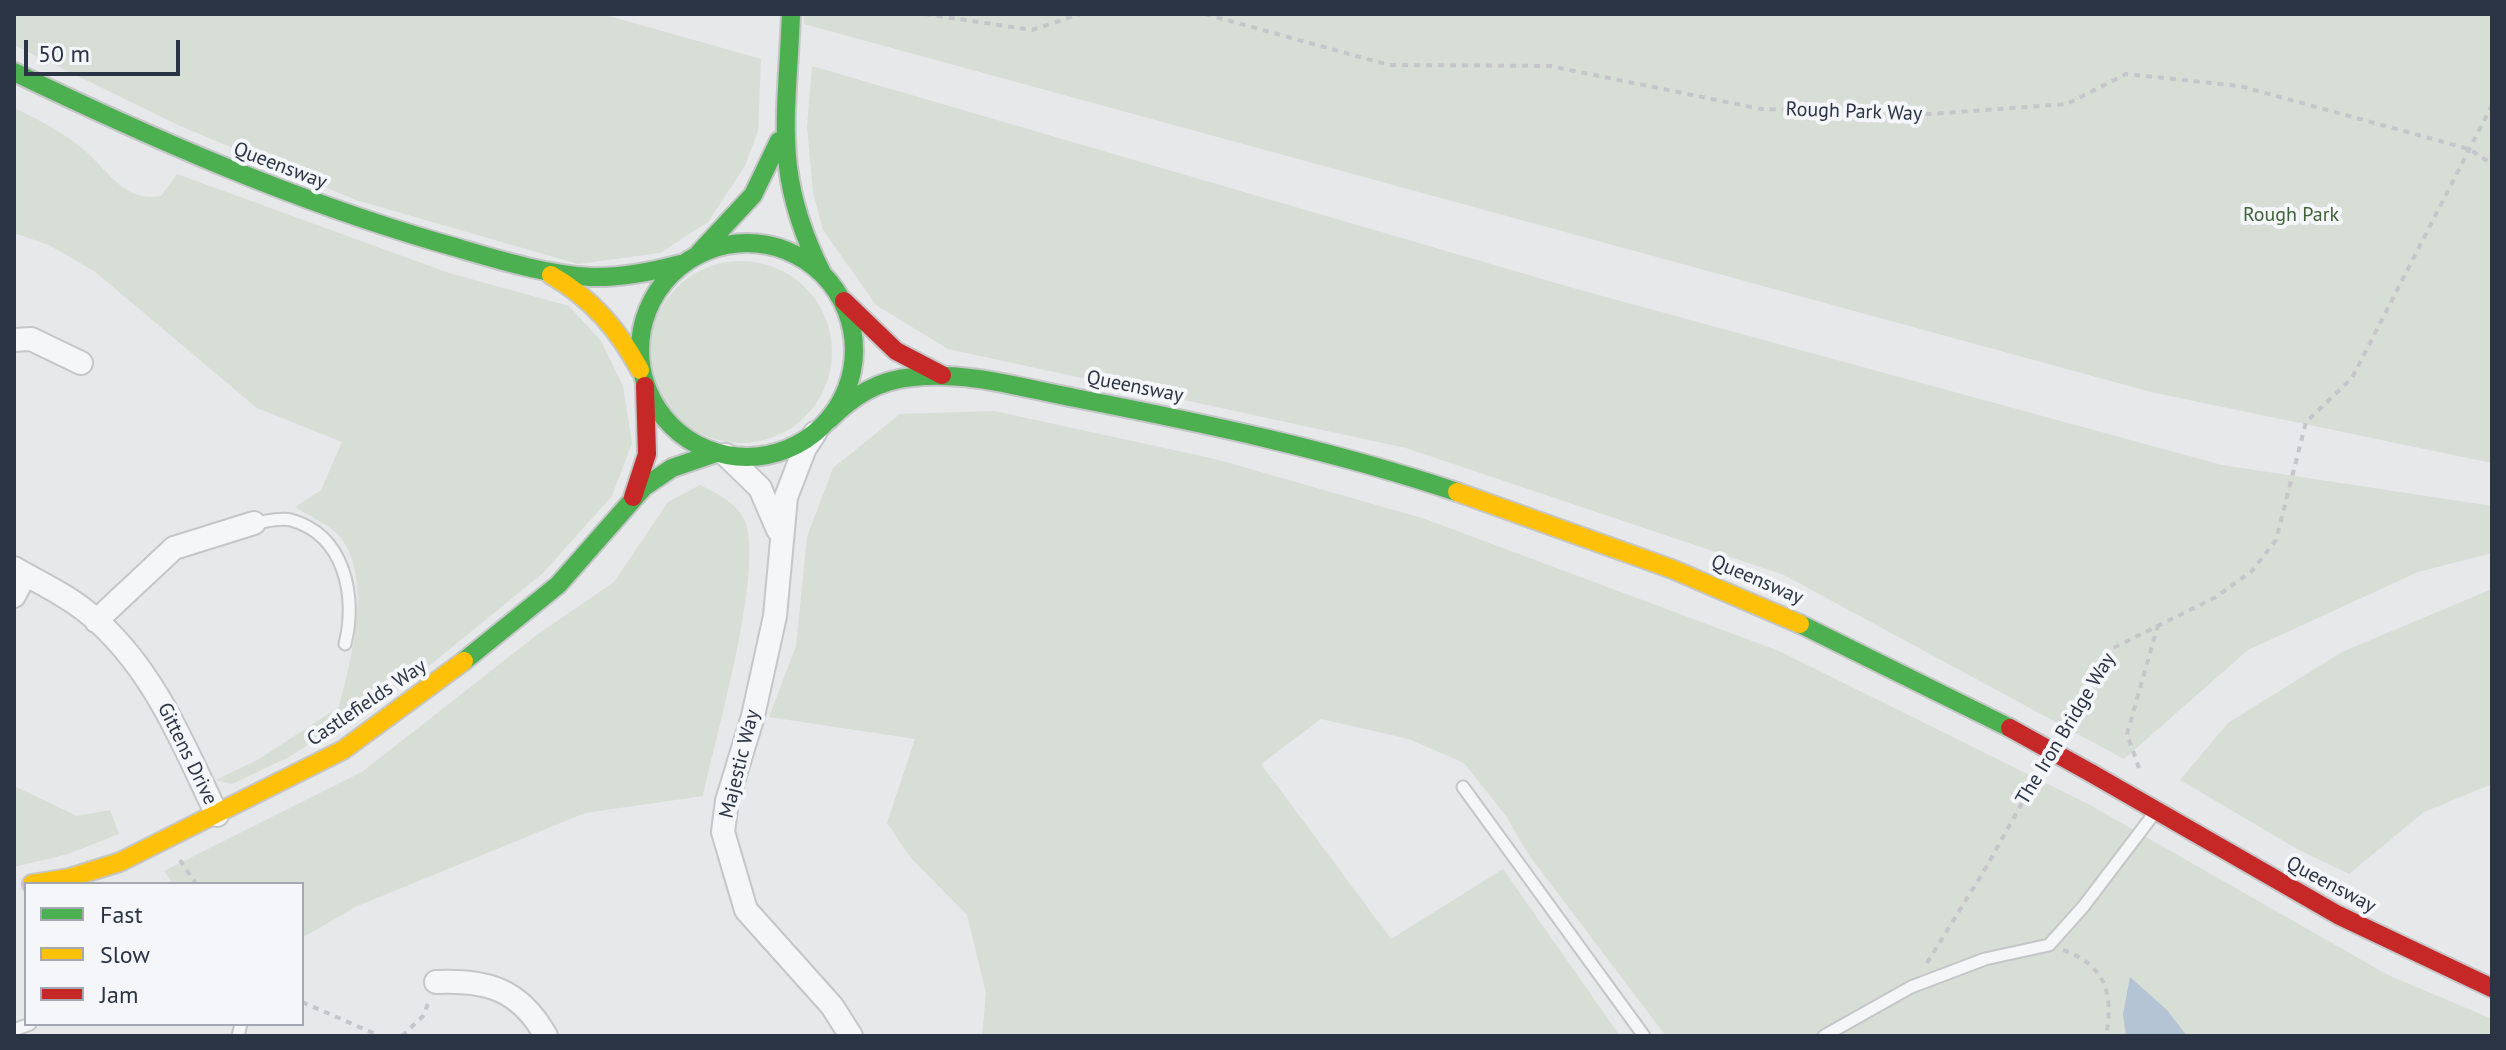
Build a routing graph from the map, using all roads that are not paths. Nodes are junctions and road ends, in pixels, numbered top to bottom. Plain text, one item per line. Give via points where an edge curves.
1 (791, 14) edge
2 (14, 72) edge
3 (784, 122) junction
4 (699, 253) junction
5 (681, 264) junction
6 (542, 271) junction
7 (822, 273) junction
8 (841, 298) junction
9 (14, 340) edge
10 (81, 363) dead end
11 (944, 376) junction
12 (644, 380) junction
13 (822, 426) junction
14 (721, 454) junction
15 (632, 499) junction
16 (254, 523) joint
17 (780, 547) junction
18 (20, 571) edge
19 (14, 596) edge
20 (96, 621) junction
21 (345, 644) dead end
22 (1463, 787) dead end
23 (2155, 811) junction
24 (217, 815) junction
25 (44, 882) edge
26 (436, 982) road end
27 (2492, 988) edge
28 (546, 1036) edge
29 (851, 1036) edge
30 (1644, 1036) edge
31 (1824, 1036) edge

1 - 3 main road
2 - 6 main road, Queensway via 136,132 276,190
3 - 4 main road via 777,150 753,195
3 - 7 main road via 788,198
4 - 5 main road
4 - 7 main road via 730,243 763,243 795,253
5 - 6 main road, Queensway via 609,277
5 - 12 main road via 645,313 639,343
6 - 12 main road, Queensway via 594,306 627,344
7 - 8 main road
8 - 11 main road, Queensway via 896,351
8 - 13 main road via 853,328 854,361 846,392
9 - 10 street via 31,339
11 - 13 main road, Queensway via 877,385 845,403
11 - 23 main road, Queensway, bridge via 1152,411 1368,464 1628,551 1792,618 1916,677
12 - 14 main road via 661,415 686,438
12 - 15 main road, Castlefields Way via 647,454
13 - 14 main road via 788,449 758,457
13 - 17 street, Majestic Way via 790,482
14 - 15 main road, Castlefields Way via 672,468
14 - 17 street, Majestic Way via 760,488
15 - 24 main road, Castlefields Way via 558,585 496,638 343,750
16 - 20 street via 174,548
16 - 21 lane via 289,519 315,531 332,549 347,577 352,619
17 - 29 street, Majestic Way via 775,616 723,832 752,920 832,1006
18 - 19 street
18 - 20 street, Gittens Drive
20 - 24 street, Gittens Drive via 125,650 168,710
22 - 30 lane
23 - 27 main road, Queensway via 2379,935
23 - 31 lane via 2049,945 1985,959 1911,987
24 - 25 main road, Castlefields Way via 120,862
26 - 28 street via 473,980 498,988 529,1013

